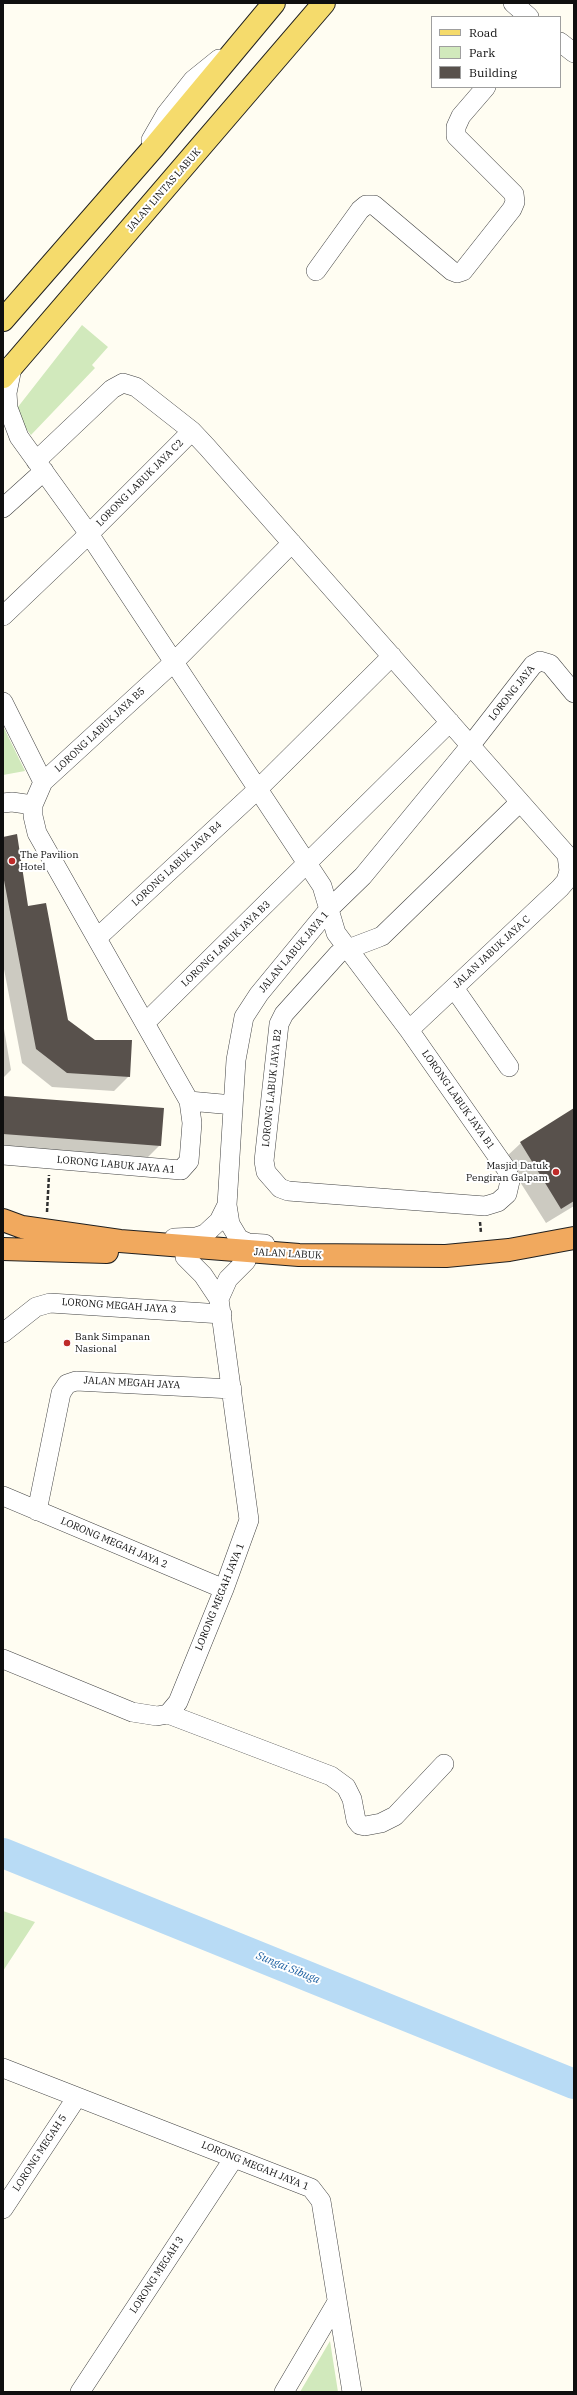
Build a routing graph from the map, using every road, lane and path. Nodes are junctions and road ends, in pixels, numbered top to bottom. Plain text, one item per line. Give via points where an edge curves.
1 (274, 3) edge
2 (324, 3) edge
3 (512, 3) edge
4 (528, 16) edge
5 (561, 43) edge
6 (574, 53) edge
7 (485, 88) edge
8 (316, 271) dead end
9 (3, 320) edge
10 (8, 370) edge
11 (192, 431) junction
12 (11, 435) edge
13 (40, 466) junction
14 (3, 508) edge
15 (89, 534) junction
16 (292, 543) junction
17 (3, 616) edge
18 (392, 656) junction
19 (175, 661) junction
20 (574, 693) edge
21 (3, 702) edge
22 (450, 722) junction
23 (470, 746) junction
24 (43, 782) junction
25 (257, 790) junction
26 (520, 802) junction
27 (3, 803) edge
28 (33, 804) junction
29 (306, 865) junction
30 (329, 909) junction
31 (96, 938) junction
32 (348, 949) junction
33 (454, 988) junction
34 (145, 1023) junction
35 (409, 1030) junction
36 (509, 1067) dead end
37 (189, 1101) junction
38 (233, 1105) junction
39 (3, 1155) edge
40 (50, 1159) junction
41 (272, 1182) joint
42 (227, 1205) junction
43 (3, 1220) edge
44 (45, 1231) junction
45 (574, 1238) edge
46 (120, 1241) junction
47 (574, 1248) edge
48 (3, 1249) edge
49 (299, 1255) junction
50 (185, 1257) junction
51 (246, 1261) junction
52 (220, 1306) junction
53 (3, 1333) edge
54 (232, 1388) junction
55 (3, 1496) edge
56 (36, 1511) junction
57 (224, 1589) junction
58 (3, 1659) edge
59 (168, 1714) junction
60 (444, 1764) dead end
61 (3, 2068) edge
62 (77, 2097) junction
63 (234, 2158) junction
64 (3, 2209) edge
65 (337, 2302) junction
66 (80, 2392) edge
67 (284, 2392) edge
68 (352, 2392) edge

1 - 9 main road
2 - 10 main road, JALAN LINTAS LABUK
3 - 4 street
5 - 6 street
7 - 8 street via 461,116 456,127 456,136 514,194 515,202 463,271 452,271 374,205 366,205 360,210
10 - 12 street, LORONG LABUK JAYA B1 via 7,392
11 - 13 street via 136,387 123,383 112,389
11 - 15 street, LORONG LABUK JAYA C2
11 - 16 street
12 - 13 street, LORONG LABUK JAYA B1
13 - 14 street
13 - 15 street, LORONG LABUK JAYA B1
15 - 17 street, LORONG LABUK JAYA C2
15 - 19 street, LORONG LABUK JAYA B1
16 - 18 street
16 - 19 street, LORONG LABUK JAYA B5
18 - 22 street
18 - 25 street, LORONG LABUK JAYA B4
19 - 24 street, LORONG LABUK JAYA B5
19 - 25 street, LORONG LABUK JAYA B1
20 - 23 street, LORONG JAYA via 550,664 536,662
21 - 24 street
22 - 23 street
22 - 29 street, LORONG LABUK JAYA B3
23 - 26 street
23 - 30 street, JALAN LABUK JAYA 1 via 363,876
24 - 28 street, LORONG LABUK JAYA B5
25 - 29 street, LORONG LABUK JAYA B1
25 - 31 street, LORONG LABUK JAYA B4
26 - 32 street, LORONG LABUK JAYA B2 via 382,936
26 - 33 street, JALAN JABUK JAYA C via 567,855 570,871 560,888
27 - 28 street
28 - 31 street via 32,816 37,833
29 - 30 street, LORONG LABUK JAYA B1 via 322,886
29 - 34 street, LORONG LABUK JAYA B3
30 - 32 street, LORONG LABUK JAYA B1 via 336,933
30 - 38 street, JALAN LABUK JAYA 1 via 259,994 244,1017 236,1060
31 - 34 street
32 - 35 street, LORONG LABUK JAYA B1
32 - 41 street, LORONG LABUK JAYA B2 via 338,954 284,1014 280,1024 264,1161 266,1172
33 - 35 street, JALAN JABUK JAYA C
33 - 36 street
34 - 37 street
35 - 41 street, LORONG LABUK JAYA B1 via 507,1170 510,1181 507,1194 498,1202 485,1206 288,1191
37 - 38 street
37 - 40 street, LORONG LABUK JAYA A1 via 192,1123 189,1161 181,1170
38 - 42 street, JALAN LABUK JAYA 1
39 - 40 street, LORONG LABUK JAYA A1
40 - 44 path
42 - 46 street via 219,1221 201,1236 147,1236
42 - 49 street via 230,1224 239,1238 248,1243 271,1246
43 - 44 highway, JALAN LABUK via 22,1228
44 - 46 highway, JALAN LABUK
45 - 49 highway, JALAN LABUK via 509,1250 446,1256
46 - 49 highway, JALAN LABUK
47 - 51 highway, JALAN LABUK via 534,1258 474,1266 312,1265
48 - 50 highway, JALAN LABUK
50 - 51 highway, JALAN LABUK
50 - 52 street, LORONG MEGAH JAYA 1 via 203,1274
51 - 52 street via 228,1279
52 - 53 street, LORONG MEGAH JAYA 3 via 50,1302 36,1307
52 - 54 street, LORONG MEGAH JAYA 1
54 - 56 street, JALAN MEGAH JAYA via 76,1381 67,1384 61,1393
54 - 57 street, LORONG MEGAH JAYA 1 via 249,1520
55 - 56 street, LORONG MEGAH JAYA 2
56 - 57 street, LORONG MEGAH JAYA 2
57 - 59 street, LORONG MEGAH JAYA 1 via 178,1702
58 - 59 street via 132,1712 157,1716
59 - 60 street via 331,1776 346,1788 360,1825 381,1823 395,1816
61 - 62 street, LORONG MEGAH JAYA 1
62 - 63 street, LORONG MEGAH JAYA 1
62 - 64 street, LORONG MEGAH 5
63 - 65 street, LORONG MEGAH JAYA 1 via 311,2188 317,2194 321,2201
63 - 66 street, LORONG MEGAH 3
65 - 67 street
65 - 68 street, LORONG MEGAH JAYA 1

